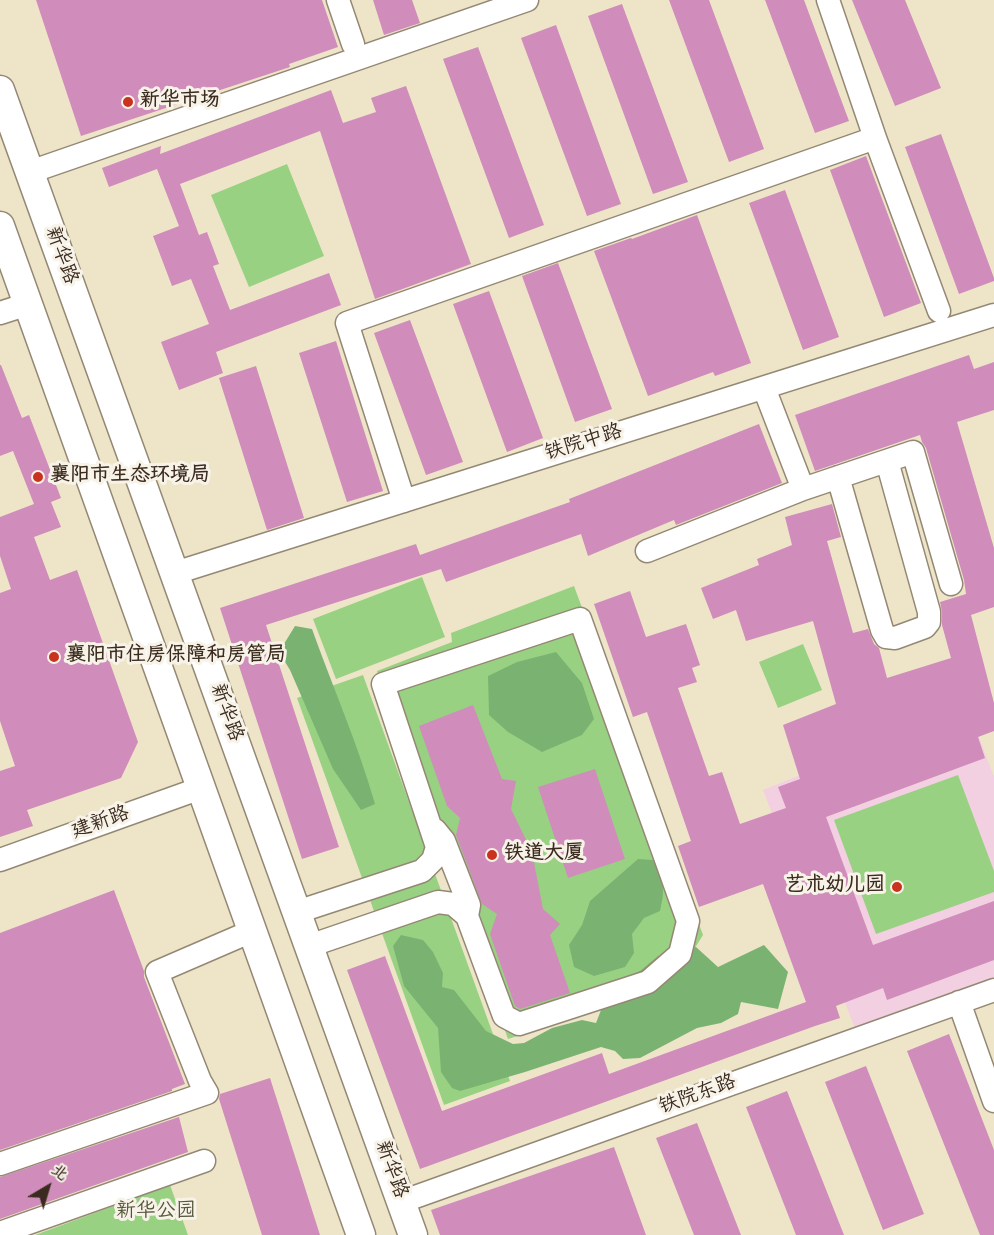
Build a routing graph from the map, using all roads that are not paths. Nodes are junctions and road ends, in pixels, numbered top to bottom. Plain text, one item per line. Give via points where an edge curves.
1 (338, 0) edge
2 (527, 0) edge
3 (828, 0) edge
4 (354, 44) dead end
5 (0, 90) edge
6 (876, 138) junction
7 (30, 172) junction
8 (0, 226) edge
9 (28, 303) junction
10 (939, 311) dead end
11 (0, 314) edge
12 (994, 315) edge
13 (764, 388) junction
14 (887, 462) junction
15 (838, 477) junction
16 (803, 489) junction
17 (404, 501) junction
18 (647, 551) dead end
19 (174, 573) junction
20 (951, 584) dead end
21 (201, 788) junction
22 (428, 822) junction
23 (0, 860) edge
24 (297, 912) junction
25 (467, 916) junction
26 (252, 931) junction
27 (309, 946) junction
28 (994, 990) edge
29 (959, 1002) junction
30 (994, 1101) edge
31 (204, 1161) dead end
32 (0, 1164) edge
33 (401, 1202) junction
34 (0, 1233) edge
35 (361, 1235) edge
36 (413, 1235) edge

1 - 4 street
2 - 7 street
3 - 6 street
5 - 7 main road, 新华路
6 - 10 street
6 - 17 street via 346,323
7 - 19 main road, 新华路
8 - 9 main road
9 - 11 street
9 - 21 main road
12 - 13 street, 铁院中路
13 - 16 street
13 - 17 street, 铁院中路
14 - 15 street
14 - 15 street via 929,612 925,627 895,638 886,637 882,630
14 - 20 street via 914,453
15 - 16 street
16 - 18 street
17 - 19 street, 铁院中路
19 - 24 main road, 新华路
21 - 23 street, 建新路
21 - 26 main road
22 - 24 street via 437,847 433,860 422,871
22 - 25 street via 444,841 469,905
22 - 25 street via 383,684 580,619 688,921 680,954 648,982 519,1024 504,1016
24 - 27 main road, 新华路
25 - 27 street via 453,904 438,902
26 - 32 street via 157,972 207,1093
26 - 35 main road
27 - 33 main road, 新华路
28 - 29 street, 铁院东路
29 - 30 street
29 - 33 street, 铁院东路
31 - 34 street
33 - 36 main road, 新华路

